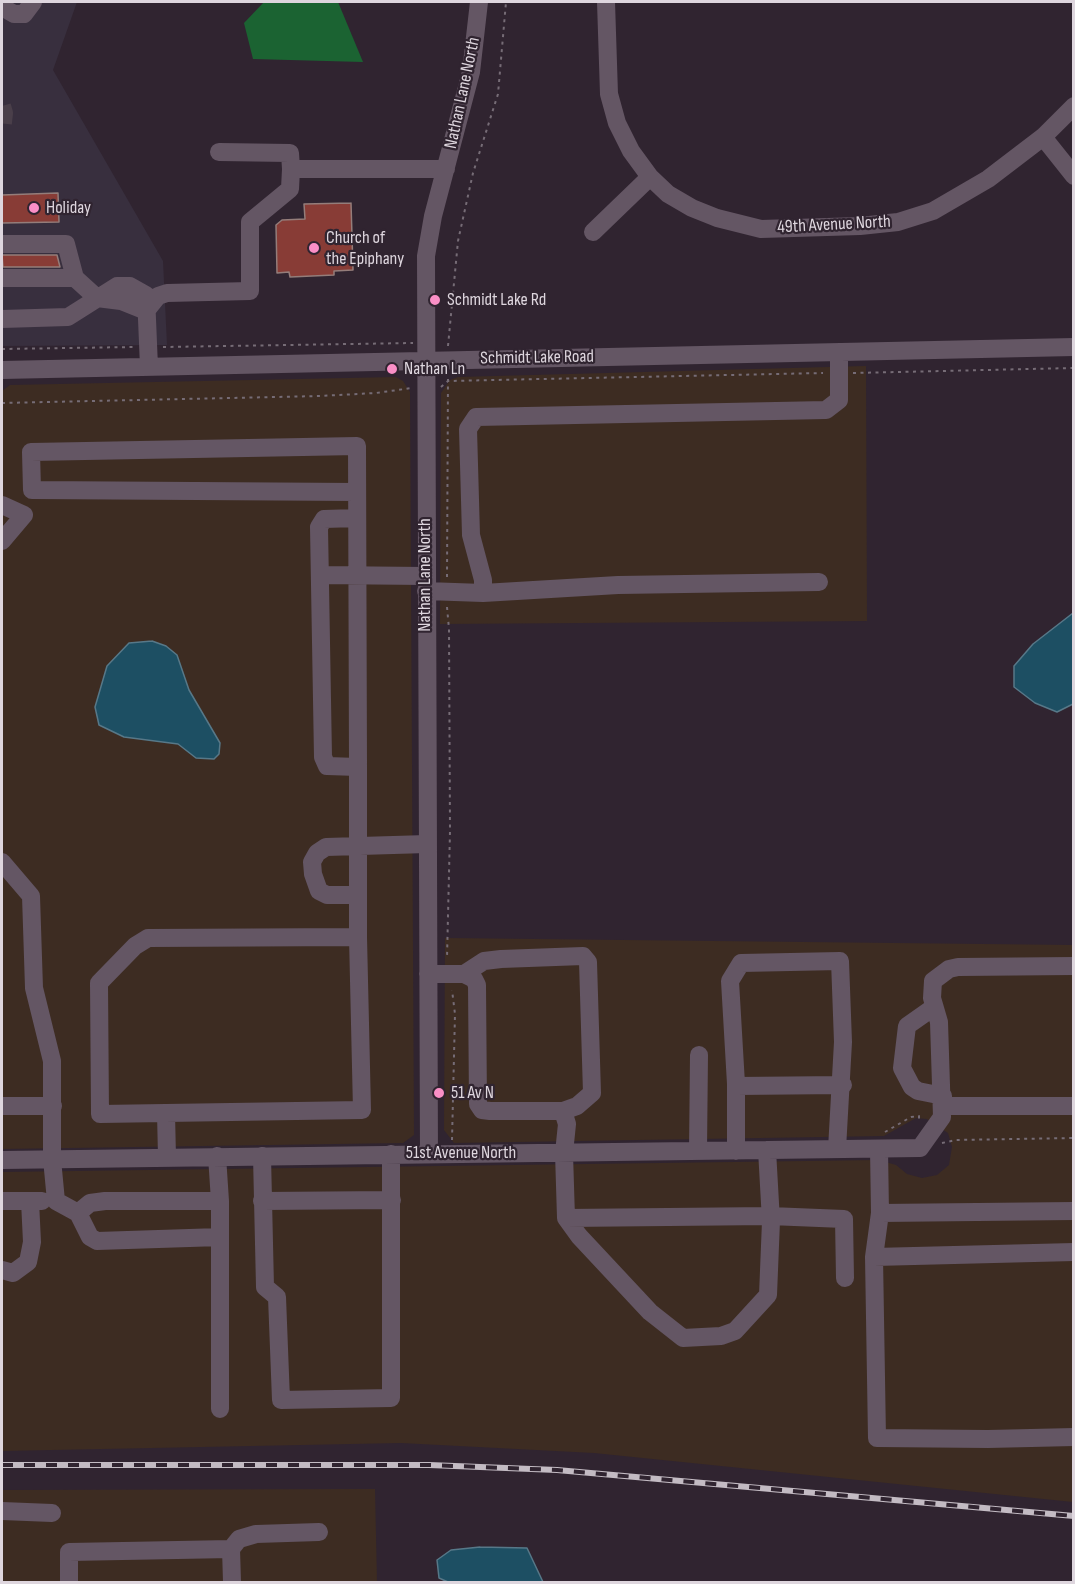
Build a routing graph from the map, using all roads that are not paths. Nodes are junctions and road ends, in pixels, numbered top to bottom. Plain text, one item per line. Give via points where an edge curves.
1 (33, 2) edge
2 (479, 2) edge
3 (606, 2) edge
4 (2, 7) edge
5 (1074, 106) edge
6 (1043, 137) junction
7 (219, 152) dead end
8 (291, 169) junction
9 (446, 169) junction
10 (1074, 176) edge
11 (650, 177) junction
12 (593, 232) dead end
13 (2, 244) edge
14 (2, 278) edge
15 (75, 278) junction
16 (97, 298) junction
17 (146, 311) junction
18 (2, 319) edge
19 (1074, 347) edge
20 (424, 352) junction
21 (839, 352) junction
22 (149, 367) junction
23 (5, 374) edge
24 (357, 492) junction
25 (2, 505) edge
26 (357, 518) junction
27 (2, 541) edge
28 (357, 574) junction
29 (320, 575) junction
30 (819, 582) dead end
31 (426, 583) junction
32 (483, 593) junction
33 (358, 767) junction
34 (427, 844) junction
35 (358, 847) junction
36 (2, 862) edge
37 (358, 895) junction
38 (358, 938) junction
39 (1074, 966) edge
40 (428, 974) junction
41 (457, 974) junction
42 (933, 1007) junction
43 (699, 1055) dead end
44 (843, 1085) junction
45 (736, 1086) junction
46 (943, 1101) junction
47 (2, 1106) edge
48 (53, 1106) junction
49 (1074, 1106) edge
50 (563, 1111) junction
51 (166, 1113) junction
52 (837, 1149) junction
53 (879, 1149) junction
54 (767, 1150) junction
55 (698, 1151) junction
56 (736, 1151) junction
57 (564, 1153) junction
58 (391, 1154) junction
59 (429, 1154) junction
60 (217, 1156) junction
61 (262, 1156) junction
62 (167, 1157) junction
63 (52, 1159) junction
64 (2, 1160) edge
65 (392, 1200) junction
66 (2, 1201) edge
67 (30, 1201) junction
68 (56, 1201) junction
69 (262, 1201) junction
70 (220, 1202) junction
71 (1074, 1210) edge
72 (78, 1213) junction
73 (880, 1213) junction
74 (770, 1216) junction
75 (566, 1218) junction
76 (220, 1237) junction
77 (1074, 1252) edge
78 (874, 1257) junction
79 (2, 1270) edge
80 (845, 1278) dead end
81 (220, 1409) dead end
82 (1074, 1437) edge
83 (2, 1511) edge
84 (52, 1513) dead end
85 (319, 1532) dead end
86 (231, 1549) junction
87 (69, 1582) edge
88 (232, 1582) edge

1 - 4 street via 24,14 14,14
2 - 9 street, Nathan Lane North via 471,72
3 - 11 street, 49th Avenue North via 609,94 617,123
5 - 6 street, 49th Avenue North
6 - 10 street
6 - 11 street, 49th Avenue North via 988,179 933,211 897,222 860,226 760,229 692,208
7 - 8 street via 290,153
8 - 9 street
8 - 17 street via 290,189 250,222 250,291 167,293 158,296
9 - 20 street, Nathan Lane North via 426,256
11 - 12 street
13 - 15 street via 66,244
14 - 15 street
15 - 16 street
16 - 17 street via 117,286 130,286 146,295
16 - 18 street via 68,317
17 - 22 street
19 - 21 street, Schmidt Lake Road
20 - 21 street, Schmidt Lake Road via 447,360
20 - 22 street, Schmidt Lake Road
20 - 31 street, Nathan Lane North
21 - 32 street via 838,400 826,410 476,417 468,429 471,535
22 - 23 street, Schmidt Lake Road
24 - 24 street via 32,490 31,452 357,446
24 - 26 street
25 - 27 street via 24,515
26 - 28 street
26 - 29 street via 324,519 320,527
28 - 29 street
28 - 31 street
28 - 33 street
29 - 33 street via 323,757 327,766
30 - 32 street via 618,585
31 - 32 street via 447,591
31 - 34 street, Nathan Lane North
33 - 35 street
34 - 35 street
34 - 40 street, Nathan Lane North
35 - 37 street
35 - 37 street via 326,847 312,862 319,891 327,895
36 - 48 street via 31,896 34,988 52,1061
37 - 38 street
38 - 51 street via 362,1110
38 - 51 street via 148,938 135,946 99,983 100,1114
39 - 42 street via 949,969 933,981
40 - 41 street
40 - 59 street, Nathan Lane North
41 - 50 street via 474,979 477,985 478,1104 482,1110
41 - 50 street via 484,961 501,959 583,956 588,962 592,1093 577,1106
42 - 46 street via 939,1022
42 - 46 street via 907,1026 902,1068 912,1088
43 - 55 street
44 - 45 street
44 - 45 street via 840,961 741,963 730,981
44 - 52 street
45 - 56 street
46 - 49 street
46 - 53 street, 51st Avenue North via 942,1117 920,1148
47 - 48 street
48 - 63 street
50 - 57 street via 567,1124
51 - 62 street
52 - 53 street, 51st Avenue North
52 - 54 street, 51st Avenue North
53 - 73 street
54 - 56 street, 51st Avenue North
54 - 74 street
55 - 56 street, 51st Avenue North
55 - 57 street, 51st Avenue North
57 - 59 street, 51st Avenue North
57 - 75 street
58 - 59 street, 51st Avenue North
58 - 61 street, 51st Avenue North
58 - 65 street
60 - 61 street, 51st Avenue North
60 - 62 street, 51st Avenue North
60 - 70 street
61 - 69 street
62 - 63 street, 51st Avenue North
63 - 64 street, 51st Avenue North
63 - 68 street
65 - 69 street
65 - 69 street via 392,1398 281,1400 278,1297 266,1287
66 - 67 street
67 - 68 street
67 - 79 street via 32,1242 28,1262 13,1273
68 - 72 street
70 - 72 street via 105,1201 90,1203
70 - 76 street
71 - 73 street
72 - 76 street via 90,1237 97,1241
73 - 78 street
74 - 75 street
74 - 75 street via 768,1295 735,1331 721,1336 682,1338 650,1311
74 - 80 street via 844,1220
76 - 81 street
77 - 78 street
78 - 82 street via 877,1438
83 - 84 street
85 - 86 street via 256,1534 239,1539
86 - 87 street via 69,1552
86 - 88 street

